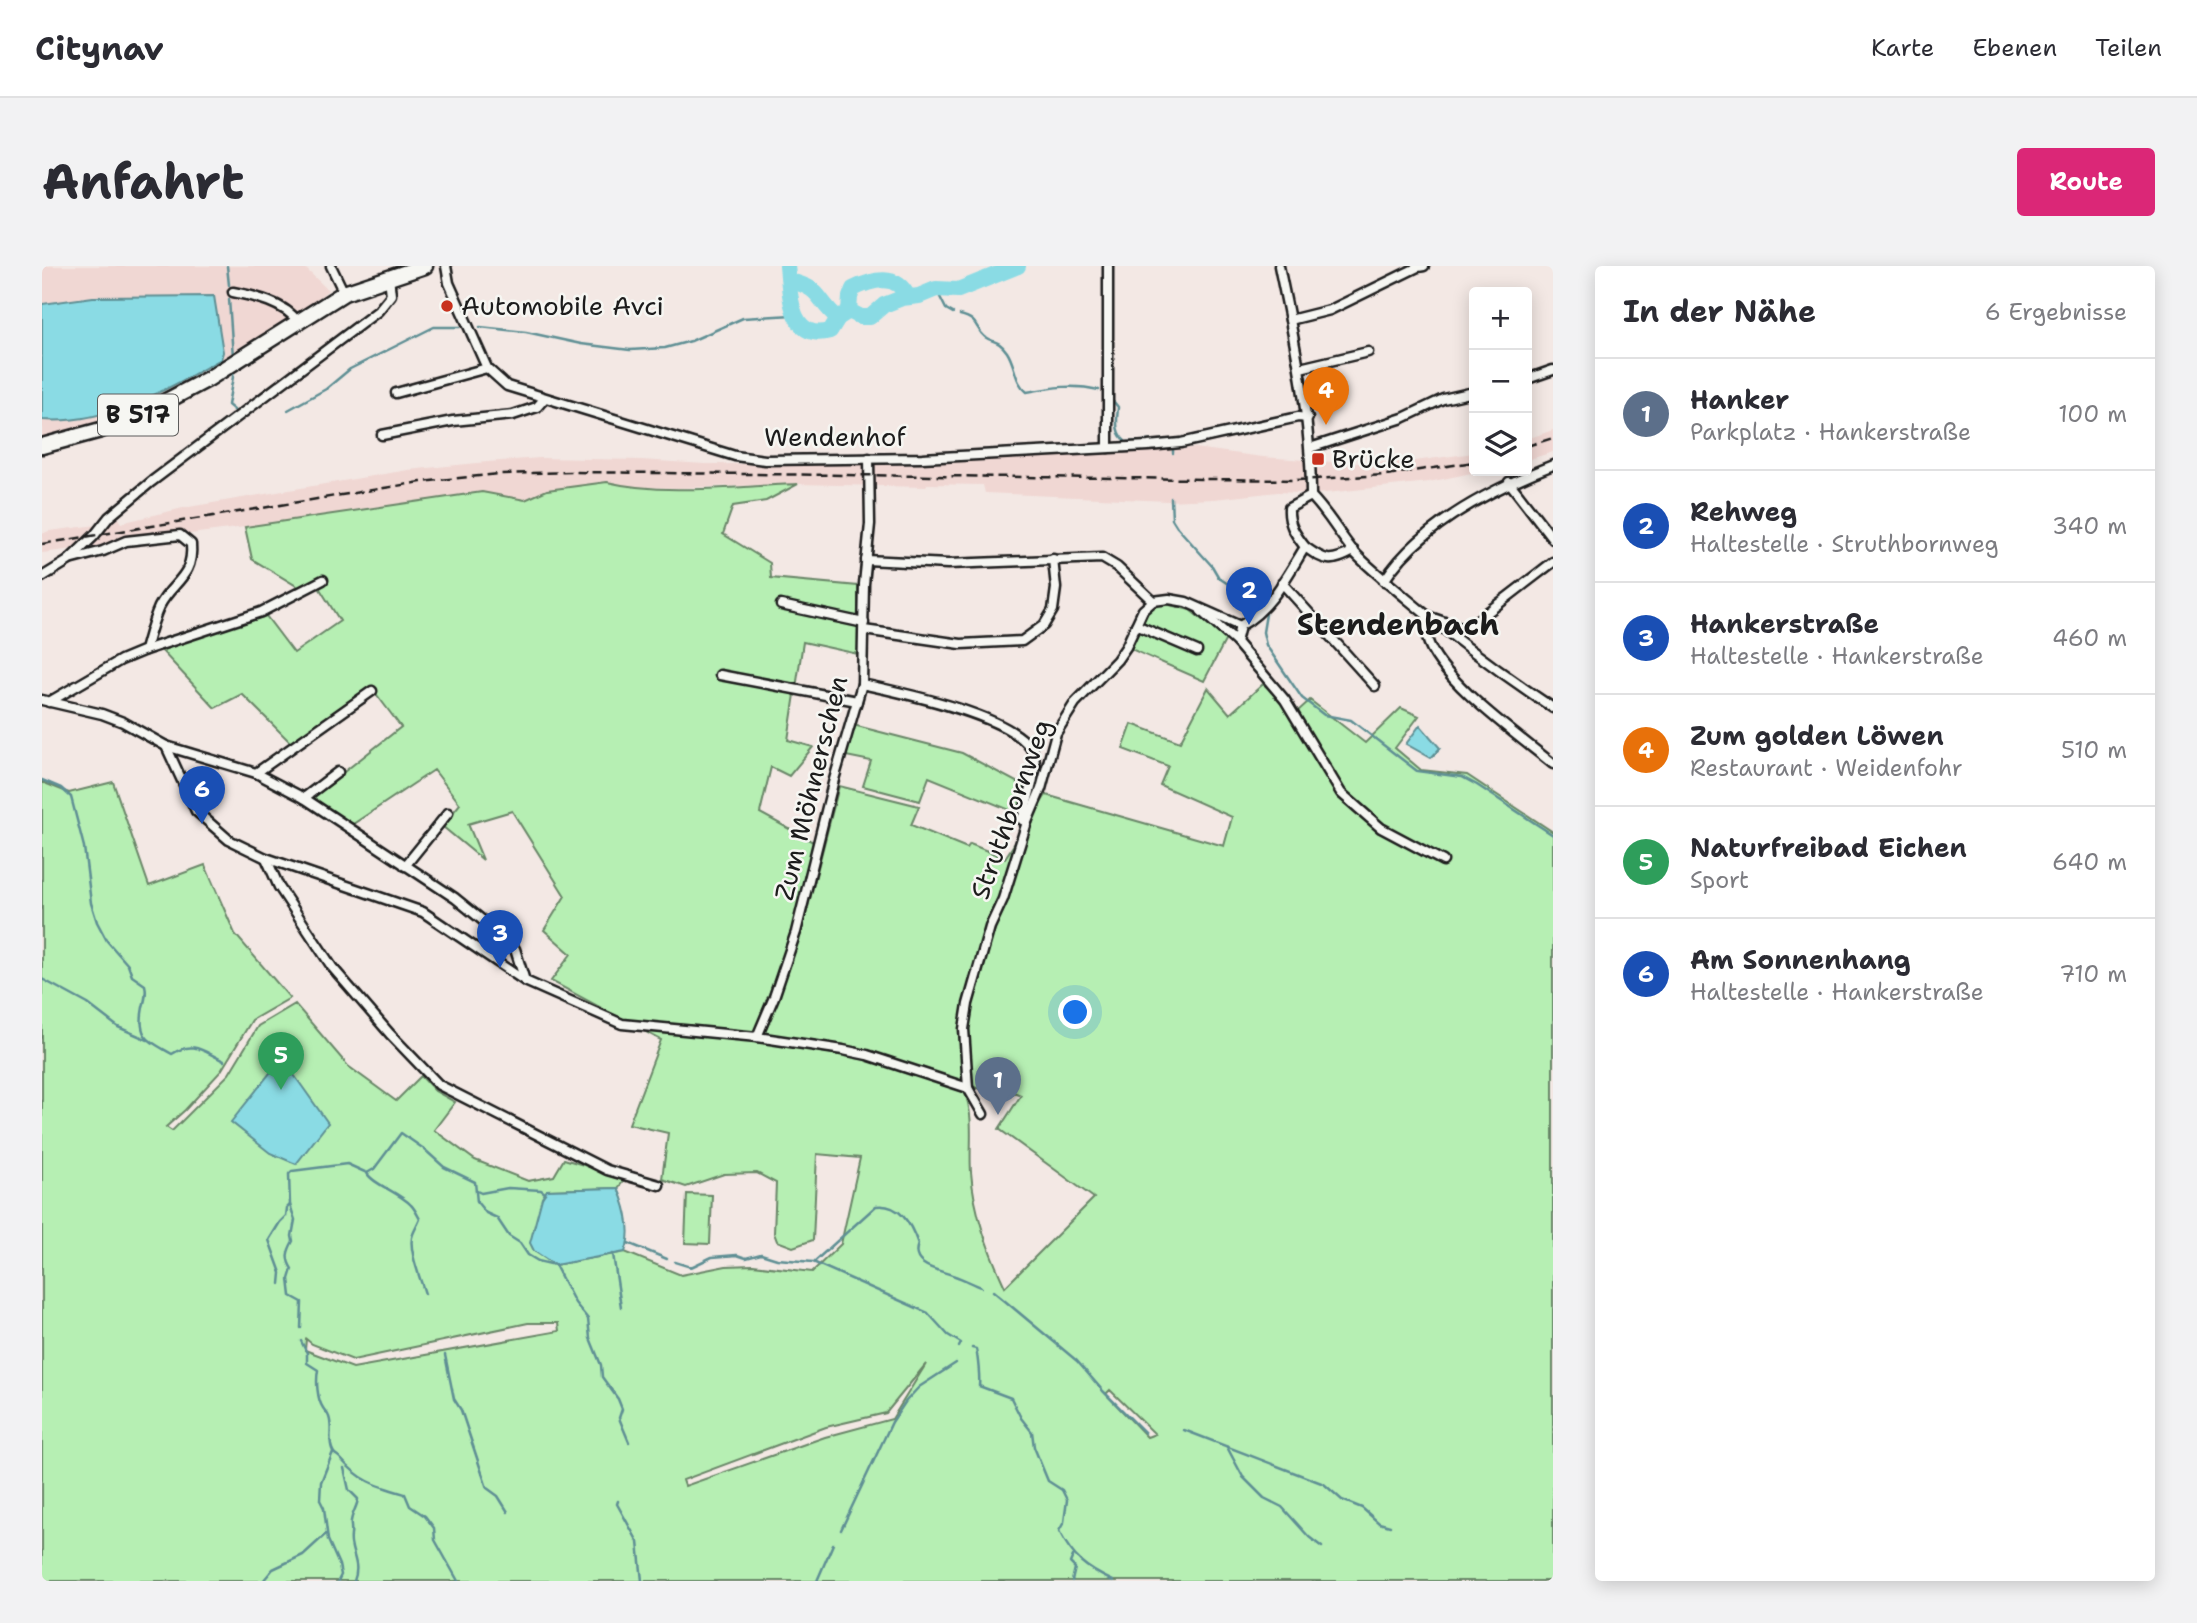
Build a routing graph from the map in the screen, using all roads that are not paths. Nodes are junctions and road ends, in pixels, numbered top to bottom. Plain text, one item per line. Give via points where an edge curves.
1 (331, 266) edge
2 (425, 266) edge
3 (446, 266) edge
4 (1108, 266) edge
5 (1279, 266) edge
6 (1424, 266) edge
7 (388, 277) junction
8 (233, 292) dead end
9 (344, 293) junction
10 (1290, 320) junction
11 (298, 322) junction
12 (1368, 352) dead end
13 (487, 368) junction
14 (1300, 368) junction
15 (1553, 370) edge
16 (1532, 377) edge
17 (396, 393) dead end
18 (1469, 393) edge
19 (544, 399) junction
20 (1308, 418) junction
21 (382, 435) dead end
22 (42, 446) edge
23 (1108, 448) junction
24 (1310, 449) junction
25 (869, 458) junction
26 (1553, 465) edge
27 (1509, 482) junction
28 (1311, 496) junction
29 (1553, 539) edge
30 (1305, 547) junction
31 (1354, 551) junction
32 (1053, 559) junction
33 (866, 560) junction
34 (68, 561) junction
35 (1553, 562) edge
36 (42, 577) edge
37 (323, 580) dead end
38 (1384, 581) junction
39 (1282, 583) junction
40 (1153, 601) junction
41 (780, 605) dead end
42 (1194, 605) junction
43 (1427, 616) junction
44 (1136, 625) junction
45 (864, 626) junction
46 (1240, 626) junction
47 (1236, 642) junction
48 (145, 650) junction
49 (1197, 651) dead end
50 (720, 675) dead end
51 (862, 684) junction
52 (1376, 686) dead end
53 (372, 691) dead end
54 (45, 701) edge
55 (857, 701) junction
56 (1553, 708) edge
57 (166, 746) junction
58 (1553, 764) edge
59 (338, 772) dead end
60 (256, 773) junction
61 (304, 798) junction
62 (448, 813) dead end
63 (1027, 822) junction
64 (266, 858) junction
65 (1443, 861) dead end
66 (405, 866) junction
67 (525, 981) junction
68 (757, 1037) junction
69 (968, 1088) junction
70 (983, 1114) dead end
71 (659, 1185) dead end

1 - 9 street
2 - 7 main road, B 517
3 - 13 street, Wendenhof via 449,283
4 - 23 street
5 - 10 street
6 - 10 street via 1330,310
7 - 9 main road, B 517
7 - 34 street via 390,299 378,311 151,482 109,517
8 - 11 street via 292,313
9 - 11 main road, B 517
10 - 14 street
11 - 22 main road, B 517 via 183,393 88,434
12 - 14 street
13 - 17 street
13 - 19 street, Wendenhof via 507,386
14 - 20 street
15 - 16 street
18 - 24 street
19 - 21 street via 537,407 513,415
19 - 25 street, Wendenhof via 735,456 765,460
20 - 23 street, Wendenhof via 1181,443
20 - 24 street
23 - 25 street, Wendenhof
24 - 28 street
25 - 33 street, Zum Möhnerschen
26 - 27 street
27 - 29 street
27 - 38 street via 1408,551
28 - 30 street via 1289,508 1293,532
28 - 31 street
30 - 31 street via 1330,560
30 - 39 street
31 - 38 street
32 - 33 street via 948,564
32 - 40 street via 1107,560
32 - 45 street via 1053,610 1044,625 1022,641 961,644
33 - 45 street, Zum Möhnerschen
34 - 36 street
34 - 48 street via 127,541 180,535 191,544 186,575 161,604
35 - 43 street via 1471,625 1462,628
37 - 48 street via 261,611
38 - 43 street
39 - 46 street via 1264,609
39 - 52 street
40 - 42 street via 1169,598
40 - 44 street, Struthbornweg
41 - 45 street
42 - 46 street
42 - 47 street
43 - 56 street
43 - 58 street via 1427,638 1446,670
44 - 49 street
44 - 63 street, Struthbornweg via 1117,660 1075,703 1056,733
45 - 51 street, Zum Möhnerschen
46 - 47 street
47 - 65 street via 1285,700 1341,793 1381,828
48 - 54 street
50 - 55 street
51 - 55 street, Zum Möhnerschen
51 - 63 street via 972,712 1027,743 1035,766 1022,820
53 - 60 street
54 - 57 street via 102,714
55 - 68 street, Zum Möhnerschen via 796,932
57 - 60 street
57 - 64 street via 196,811 229,839
59 - 61 street
60 - 61 street
61 - 66 street
62 - 66 street
63 - 69 street, Struthbornweg via 968,1004 964,1029
64 - 67 street via 423,912
64 - 71 street via 279,887 332,967 439,1086 607,1170
66 - 67 street via 455,898 508,941
67 - 68 street via 622,1024
68 - 69 street via 867,1055
69 - 70 street

